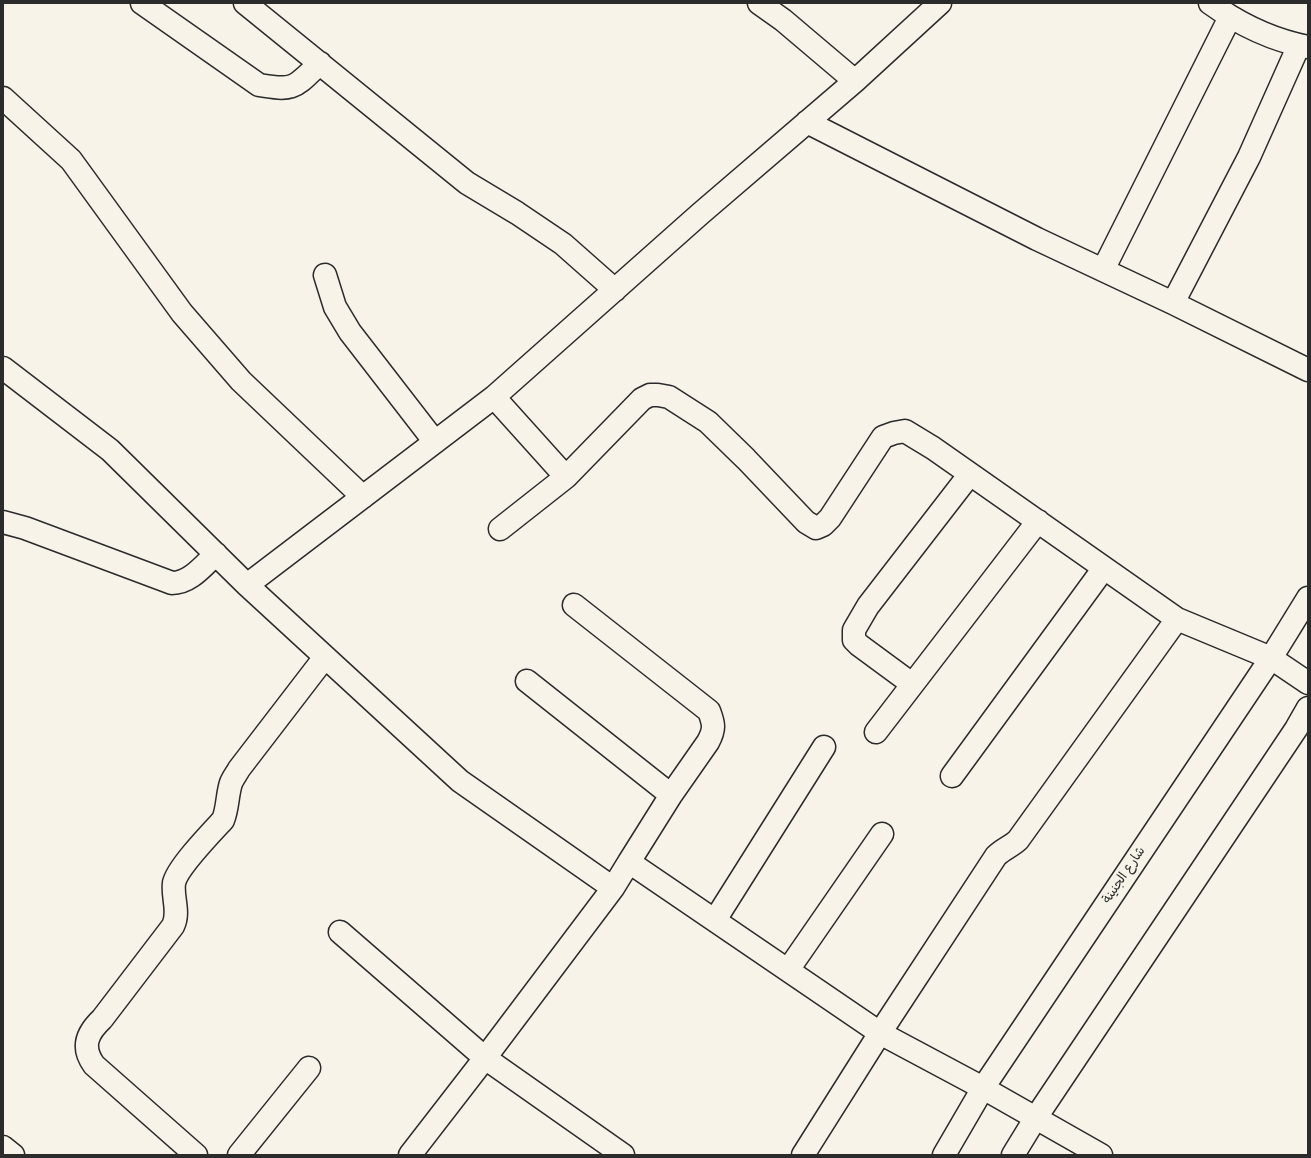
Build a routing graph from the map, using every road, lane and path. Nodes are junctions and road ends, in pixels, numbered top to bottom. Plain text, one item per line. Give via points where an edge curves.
1 (142, 3) edge
2 (244, 3) edge
3 (760, 3) edge
4 (940, 3) edge
5 (1210, 3) edge
6 (1230, 17) junction
7 (1303, 46) edge
8 (320, 63) junction
9 (855, 81) junction
10 (3, 98) edge
11 (807, 122) junction
12 (1103, 270) junction
13 (325, 275) dead end
14 (615, 290) junction
15 (1173, 303) junction
16 (3, 368) edge
17 (1308, 370) edge
18 (494, 397) junction
19 (435, 442) junction
20 (970, 474) junction
21 (566, 477) junction
22 (363, 497) junction
23 (1038, 521) junction
24 (3, 522) edge
25 (500, 529) dead end
26 (216, 554) junction
27 (1104, 568) junction
28 (247, 585) junction
29 (1308, 598) edge
30 (574, 605) dead end
31 (1177, 619) junction
32 (325, 657) junction
33 (1271, 658) junction
34 (527, 681) dead end
35 (1308, 683) edge
36 (912, 684) junction
37 (1308, 708) edge
38 (876, 732) dead end
39 (1302, 734) edge
40 (824, 747) dead end
41 (952, 776) dead end
42 (671, 795) junction
43 (882, 834) dead end
44 (630, 862) junction
45 (614, 888) junction
46 (715, 920) junction
47 (340, 932) dead end
48 (788, 970) junction
49 (880, 1033) junction
50 (485, 1058) junction
51 (309, 1068) dead end
52 (983, 1088) junction
53 (1035, 1119) junction
54 (3, 1147) edge
55 (412, 1154) edge
56 (13, 1155) edge
57 (196, 1155) edge
58 (239, 1155) edge
59 (623, 1155) edge
60 (804, 1155) edge
61 (944, 1155) edge
62 (1013, 1155) edge
63 (1101, 1155) edge

1 - 8 street via 258,85 280,88 297,85
2 - 8 street
3 - 9 street
4 - 9 street
5 - 6 street
6 - 7 street via 1257,31
6 - 12 street
7 - 15 street
8 - 14 street via 467,182 563,244
9 - 11 street
10 - 22 street via 71,160 182,313 241,381
11 - 12 street
11 - 14 street
12 - 15 street
13 - 19 street via 335,307 350,332
14 - 18 street
15 - 17 street
16 - 26 street via 110,450
18 - 19 street
18 - 21 street
19 - 22 street
20 - 21 street via 905,431 894,433 883,437 830,518 816,528 806,522 708,422 669,396 658,394 642,399
20 - 23 street
20 - 36 street via 868,606 854,630 854,640 859,645
21 - 25 street
22 - 28 street
23 - 27 street
23 - 36 street
24 - 26 street via 172,583 188,579
26 - 28 street
27 - 31 street
27 - 41 street
28 - 32 street
29 - 33 street, شارع الجنينة
30 - 42 street via 709,711 714,726 713,733
31 - 33 street
31 - 49 street via 1018,840 996,856
32 - 45 street via 460,781
32 - 57 street via 239,769 231,783 226,813 222,820 179,871 174,882 177,919 92,1029 86,1049 94,1065
33 - 35 street
33 - 52 street, شارع الجنينة
34 - 42 street
36 - 38 street
37 - 39 street
39 - 53 street
40 - 46 street
42 - 44 street
43 - 48 street
44 - 45 street
44 - 46 street
45 - 50 street
46 - 48 street
47 - 50 street
48 - 49 street
49 - 52 street
49 - 60 street
50 - 55 street
50 - 59 street
51 - 58 street
52 - 53 street
52 - 61 street, شارع الجنينة
53 - 62 street
53 - 63 street
54 - 56 street

